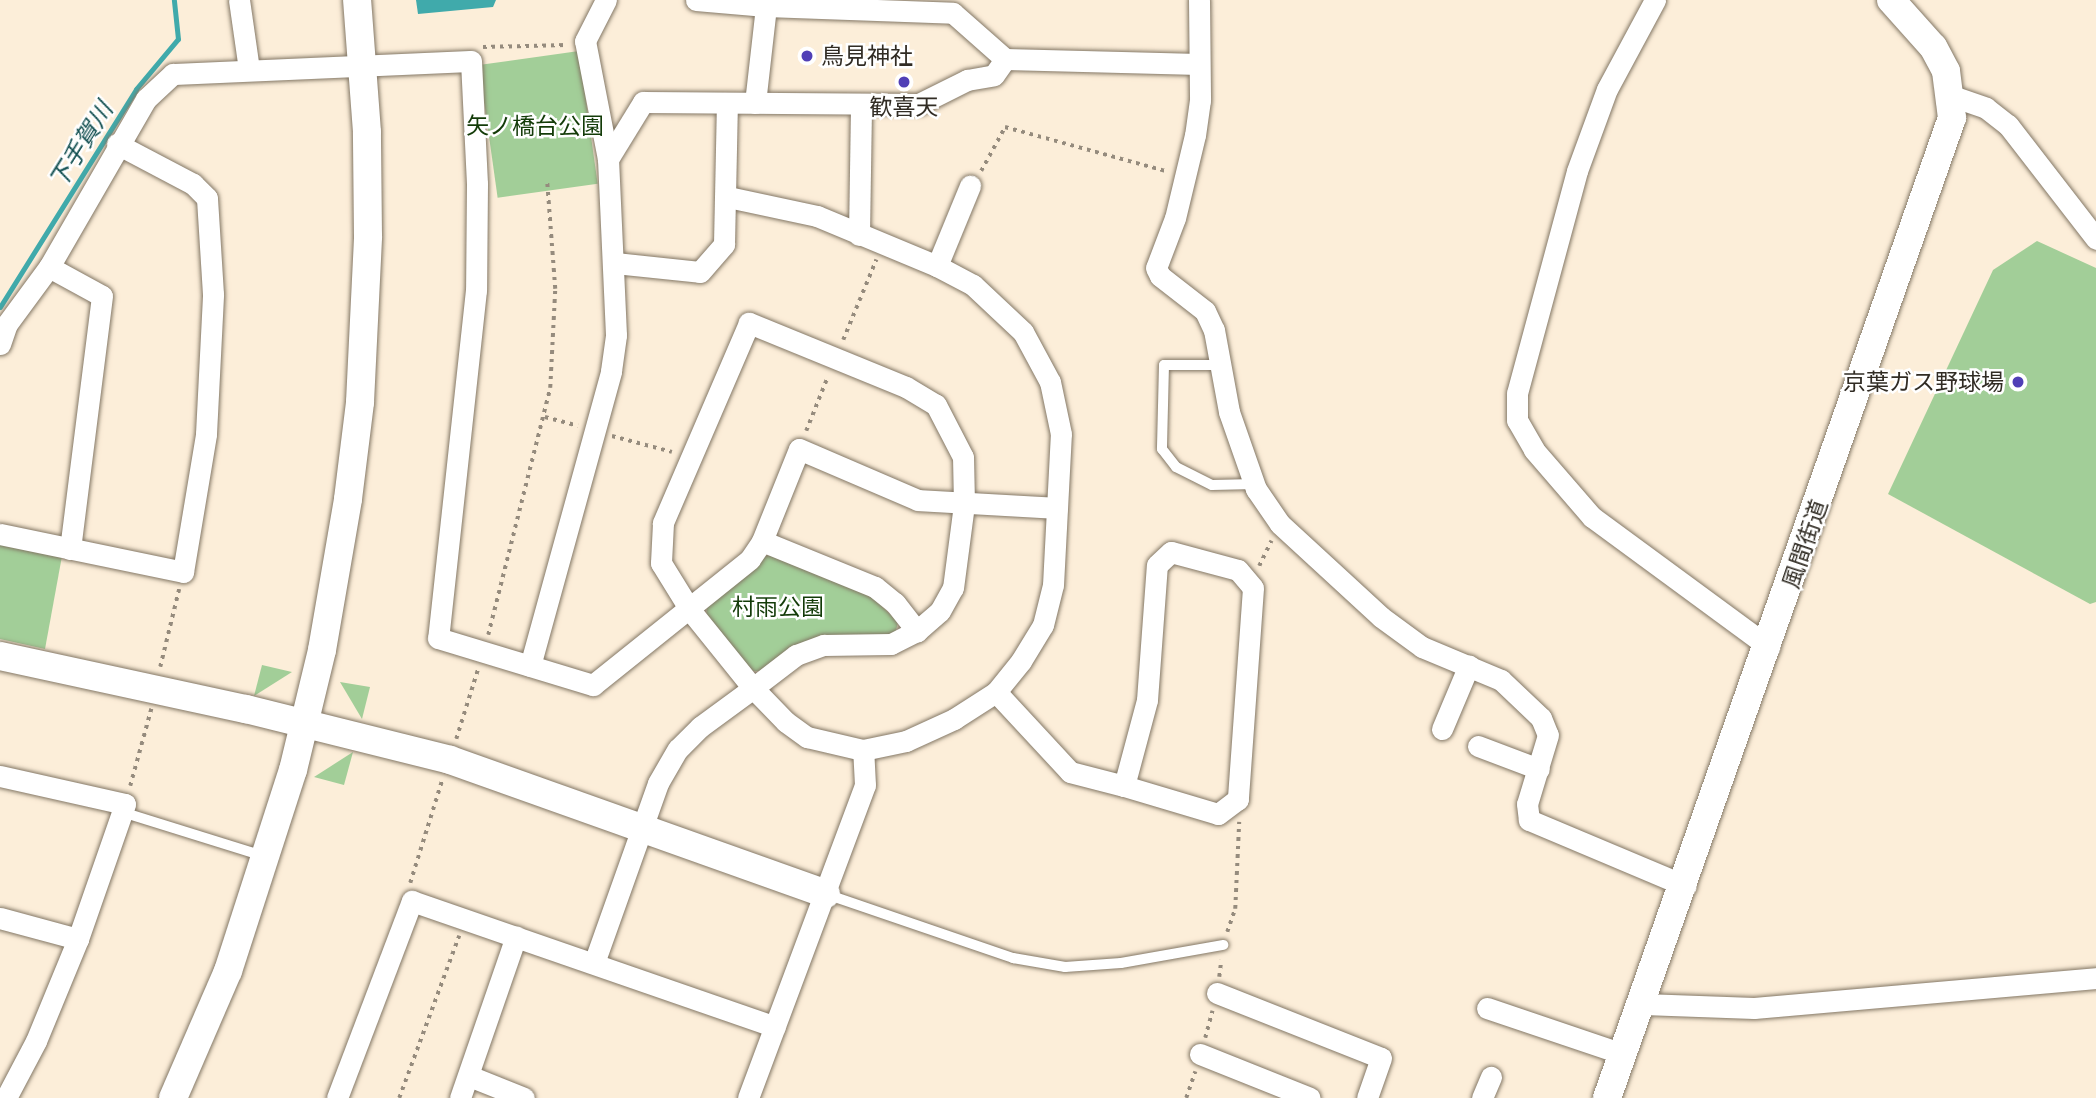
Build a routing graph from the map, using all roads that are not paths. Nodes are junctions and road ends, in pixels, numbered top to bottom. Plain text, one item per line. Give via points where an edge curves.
1 (239, 0) edge
2 (357, 0) edge
3 (606, 0) edge
4 (696, 0) edge
5 (1199, 0) edge
6 (1655, 0) edge
7 (1891, 0) edge
8 (808, 4) edge
9 (766, 6) junction
10 (955, 6) edge
11 (1005, 59) junction
12 (1199, 64) junction
13 (362, 65) junction
14 (249, 69) junction
15 (1952, 96) junction
16 (727, 103) junction
17 (755, 103) junction
18 (861, 104) junction
19 (117, 144) junction
20 (608, 159) junction
21 (970, 186) road end
22 (728, 197) junction
23 (859, 235) junction
24 (2096, 239) edge
25 (615, 264) junction
26 (937, 266) junction
27 (49, 267) junction
28 (0, 344) edge
29 (1221, 365) junction
30 (1255, 484) junction
31 (964, 505) junction
32 (1057, 508) junction
33 (0, 534) edge
34 (762, 541) junction
35 (70, 549) junction
36 (690, 610) junction
37 (918, 631) junction
38 (1769, 647) junction
39 (0, 656) edge
40 (530, 666) junction
41 (1469, 666) junction
42 (753, 688) junction
43 (996, 692) junction
44 (307, 723) junction
45 (1442, 729) dead end
46 (1478, 746) dead end
47 (863, 750) junction
48 (1539, 769) junction
49 (0, 776) edge
50 (1124, 786) junction
51 (124, 808) junction
52 (643, 826) junction
53 (267, 857) junction
54 (1686, 886) junction
55 (826, 894) junction
56 (0, 918) edge
57 (516, 936) junction
58 (78, 939) junction
59 (1223, 945) dead end
60 (594, 963) junction
61 (2096, 978) edge
62 (1217, 993) dead end
63 (1643, 1004) junction
64 (1488, 1008) dead end
65 (775, 1027) junction
66 (1200, 1054) dead end
67 (1623, 1054) junction
68 (469, 1076) junction
69 (1491, 1077) dead end
70 (6, 1098) edge
71 (173, 1098) edge
72 (337, 1098) edge
73 (460, 1098) edge
74 (524, 1098) edge
75 (748, 1098) edge
76 (1310, 1098) edge
77 (1367, 1098) edge
78 (1482, 1098) edge
79 (1608, 1098) edge

1 - 14 street
2 - 13 street
3 - 20 street via 585,41
4 - 9 street
5 - 12 street
6 - 38 street via 1607,89 1577,171 1517,393 1517,420 1534,450 1591,517
7 - 15 street, 風間街道 via 1933,47
8 - 9 street
8 - 10 street
9 - 17 street
10 - 11 street
11 - 12 street
11 - 18 street via 994,75 967,80 919,104
12 - 29 street via 1200,100 1187,177 1156,268 1205,312
13 - 14 street
13 - 40 street via 471,61 476,290 438,638
13 - 44 street via 368,236 360,402 346,513
14 - 19 street via 173,74 159,83
15 - 24 street via 1986,108 2008,125
15 - 38 street, 風間街道 via 1952,118 1937,166
16 - 17 street
16 - 20 street via 643,103
16 - 22 street
17 - 18 street
18 - 23 street
19 - 27 street
19 - 35 street via 193,184 207,198 213,294 206,434 183,572
20 - 25 street
21 - 26 street
22 - 23 street via 817,216
22 - 25 street via 724,244 700,272
23 - 26 street
25 - 40 street via 613,359
26 - 32 street via 973,285 1001,308 1037,354 1050,382 1061,434
27 - 28 street via 7,324
27 - 35 street via 102,296
29 - 30 street via 1229,412
29 - 30 lane via 1164,365 1162,449 1176,467 1212,485
30 - 41 street via 1280,524 1381,617 1422,647
31 - 32 street
31 - 34 street via 918,500 799,449
31 - 36 street via 963,457 936,405 906,387 750,323 659,542 661,563
31 - 37 street via 953,588 940,611
32 - 43 street via 1053,585 1042,625
33 - 35 street
34 - 36 street via 738,572
34 - 37 street via 875,587
36 - 40 street via 593,685
36 - 42 street
37 - 42 street via 891,644 824,645 796,655
38 - 54 street, 風間街道
39 - 44 street
41 - 45 street
41 - 48 street via 1501,680 1541,718 1548,735
42 - 47 street via 807,737
42 - 52 street via 678,749
43 - 47 street via 954,719 906,741
43 - 50 street via 1070,772
44 - 52 street via 450,760
44 - 53 street
46 - 48 street
47 - 55 street via 866,785
48 - 54 street via 1527,804 1529,820
49 - 51 street
50 - 50 street via 1147,700 1157,565 1171,552 1238,570 1252,588 1238,799 1218,814
51 - 53 lane
51 - 58 street
52 - 55 street
52 - 60 street
53 - 71 street via 228,971
54 - 63 street, 風間街道
55 - 59 lane via 1013,958 1065,967 1121,963
55 - 65 street
56 - 58 street
57 - 60 street
57 - 68 street
57 - 72 street via 412,901
58 - 70 street via 36,1041
60 - 65 street
61 - 63 street via 1754,1007
62 - 77 street via 1381,1058
63 - 67 street, 風間街道
64 - 67 street
65 - 75 street
66 - 76 street
67 - 79 street, 風間街道
68 - 73 street
68 - 74 street
69 - 78 street

